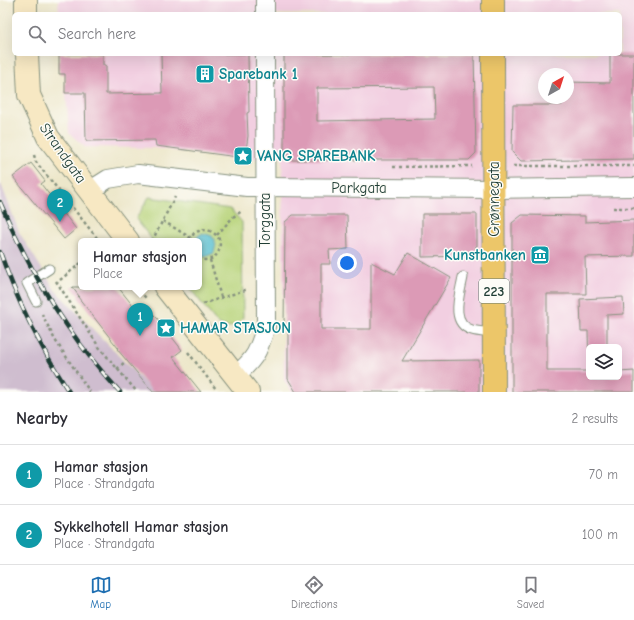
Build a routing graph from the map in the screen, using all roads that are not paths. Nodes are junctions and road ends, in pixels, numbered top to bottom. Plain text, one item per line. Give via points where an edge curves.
1 (26, 0) edge
2 (265, 0) edge
3 (493, 0) edge
4 (26, 12) edge
5 (265, 12) edge
6 (493, 12) edge
7 (27, 56) edge
8 (265, 56) edge
9 (493, 56) edge
10 (265, 187) junction
11 (634, 188) edge
12 (89, 190) junction
13 (494, 190) junction
14 (126, 238) edge
15 (49, 269) dead end
16 (464, 277) dead end
17 (167, 290) edge
18 (36, 301) road end
19 (494, 333) junction
20 (241, 384) edge
21 (494, 392) edge

1 - 4 main road
2 - 5 street
3 - 6 main road
7 - 12 main road, Strandgata via 29,95 38,117 48,137
8 - 10 street, Torggata
9 - 13 main road, Grønnegata / 223
10 - 12 street, Parkgata via 138,174 108,179
10 - 13 street, Parkgata
10 - 20 street, Torggata via 266,326 257,353
11 - 13 street, Parkgata
12 - 14 main road, Strandgata
13 - 19 main road, Grønnegata / 223
15 - 18 lane via 27,283
16 - 19 lane via 458,319 472,330
17 - 20 main road
19 - 21 main road, Grønnegata / 223

